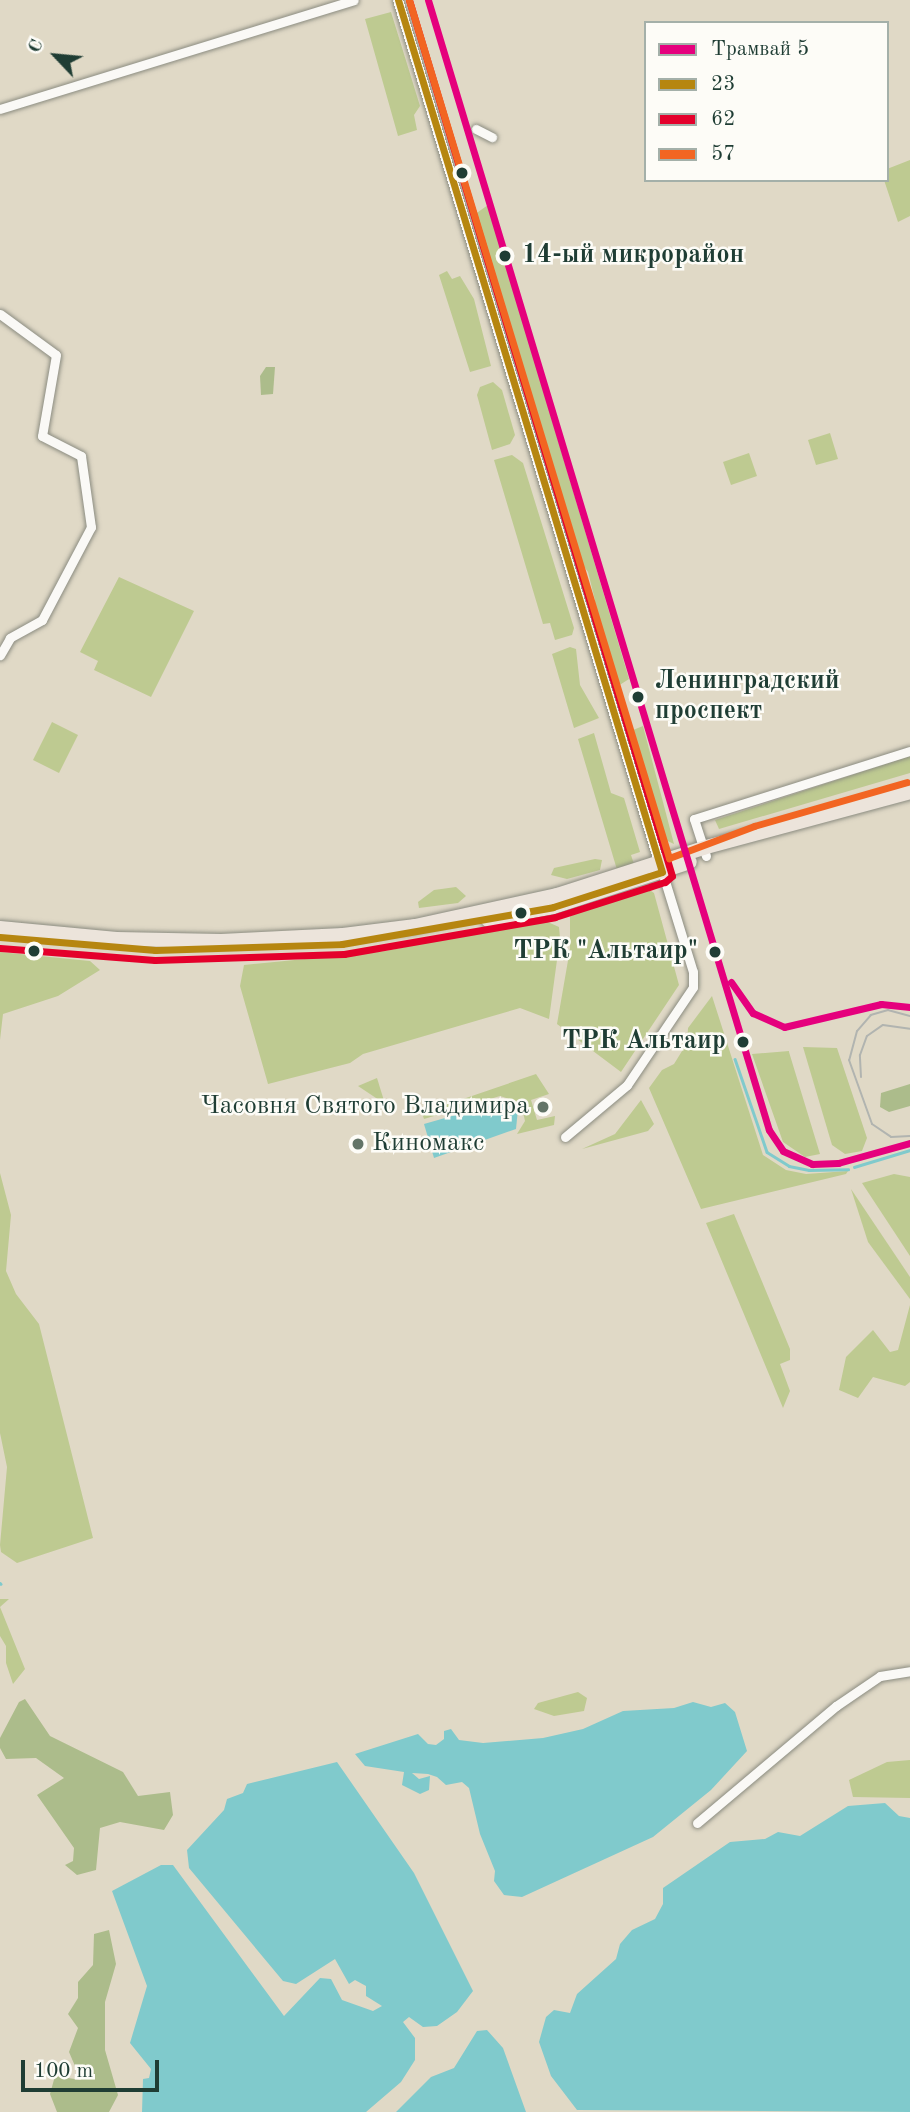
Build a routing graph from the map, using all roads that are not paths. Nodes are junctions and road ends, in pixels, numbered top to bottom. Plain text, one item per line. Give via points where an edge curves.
1 (354, 0) edge
2 (398, 0) edge
3 (0, 109) edge
4 (477, 129) dead end
5 (492, 137) dead end
6 (0, 314) edge
7 (0, 655) edge
8 (910, 751) edge
9 (910, 792) edge
10 (705, 852) junction
11 (661, 867) junction
12 (0, 928) edge
13 (0, 937) edge
14 (565, 1137) dead end
15 (910, 1671) edge
16 (697, 1823) dead end

1 - 3 street
2 - 11 street
4 - 5 street
6 - 7 street via 56,355 43,436 80,456 91,527 42,620 10,638
8 - 10 street via 694,819
9 - 10 main road
10 - 11 main road
11 - 12 main road via 519,904 342,935 166,941
11 - 13 main road via 553,907 342,944 156,950
11 - 14 street via 694,983 634,1077
15 - 16 street via 880,1676 836,1706

